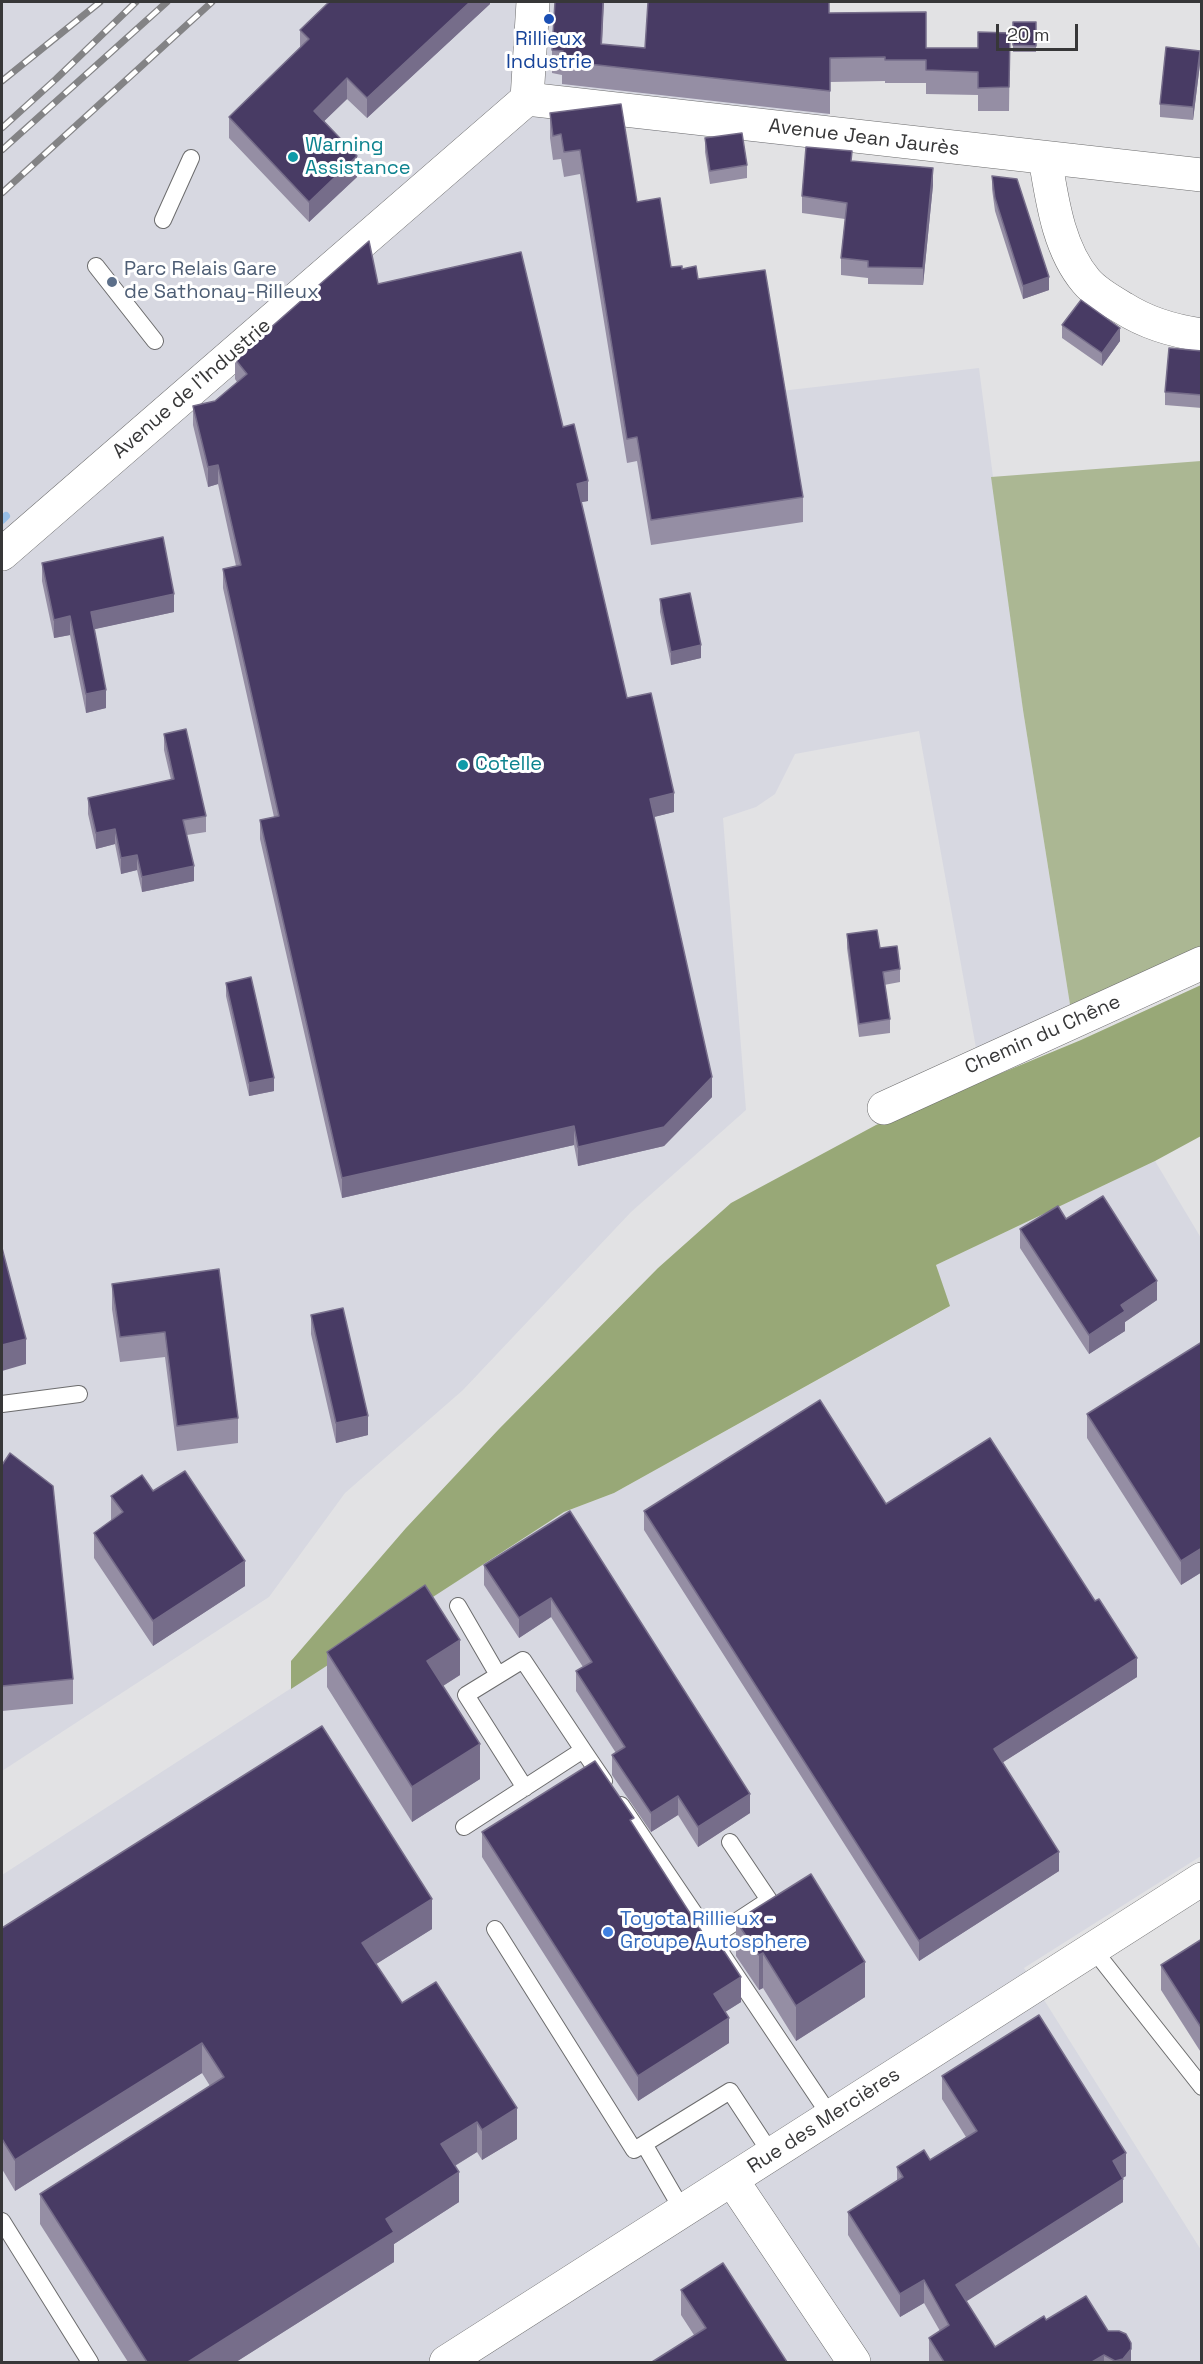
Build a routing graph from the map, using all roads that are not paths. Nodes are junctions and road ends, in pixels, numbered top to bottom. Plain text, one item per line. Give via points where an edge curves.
1 (533, 2) edge
2 (527, 99) junction
3 (191, 158) dead end
4 (1045, 158) junction
5 (1202, 175) edge
6 (163, 220) dead end
7 (96, 266) dead end
8 (1201, 329) edge
9 (155, 341) dead end
10 (2, 554) edge
11 (1202, 963) edge
12 (884, 1108) dead end
13 (79, 1394) dead end
14 (2, 1404) edge
15 (458, 1606) dead end
16 (498, 1675) junction
17 (584, 1750) junction
18 (525, 1788) junction
19 (464, 1827) dead end
20 (730, 1842) dead end
21 (1202, 1879) edge
22 (495, 1929) dead end
23 (711, 1938) junction
24 (1093, 1949) junction
25 (1202, 2087) edge
26 (831, 2117) junction
27 (644, 2144) junction
28 (772, 2155) junction
29 (732, 2180) junction
30 (683, 2211) junction
31 (2, 2222) edge
32 (90, 2362) edge
33 (446, 2362) edge
34 (854, 2362) edge

1 - 2 street
2 - 4 street, Avenue Jean Jaurès
2 - 10 street, Avenue de l'Industrie
3 - 6 lane
4 - 5 street, Avenue Jean Jaurès
4 - 8 street via 1059,226 1072,260 1086,281 1142,320 1166,328
7 - 9 lane
11 - 12 street, Chemin du Chêne
13 - 14 lane
15 - 16 lane
16 - 17 lane via 523,1660
16 - 18 lane via 465,1695
17 - 18 lane
17 - 23 lane
18 - 19 lane
20 - 23 lane via 769,1900
21 - 24 street, Rue des Mercières
22 - 27 lane via 634,2150
23 - 26 lane
24 - 25 lane
24 - 26 street, Rue des Mercières
26 - 28 street, Rue des Mercières
27 - 28 lane via 730,2091
27 - 30 lane
28 - 29 street, Rue des Mercières
29 - 30 street, Rue des Mercières
29 - 34 street
30 - 33 street, Rue des Mercières
31 - 32 lane

